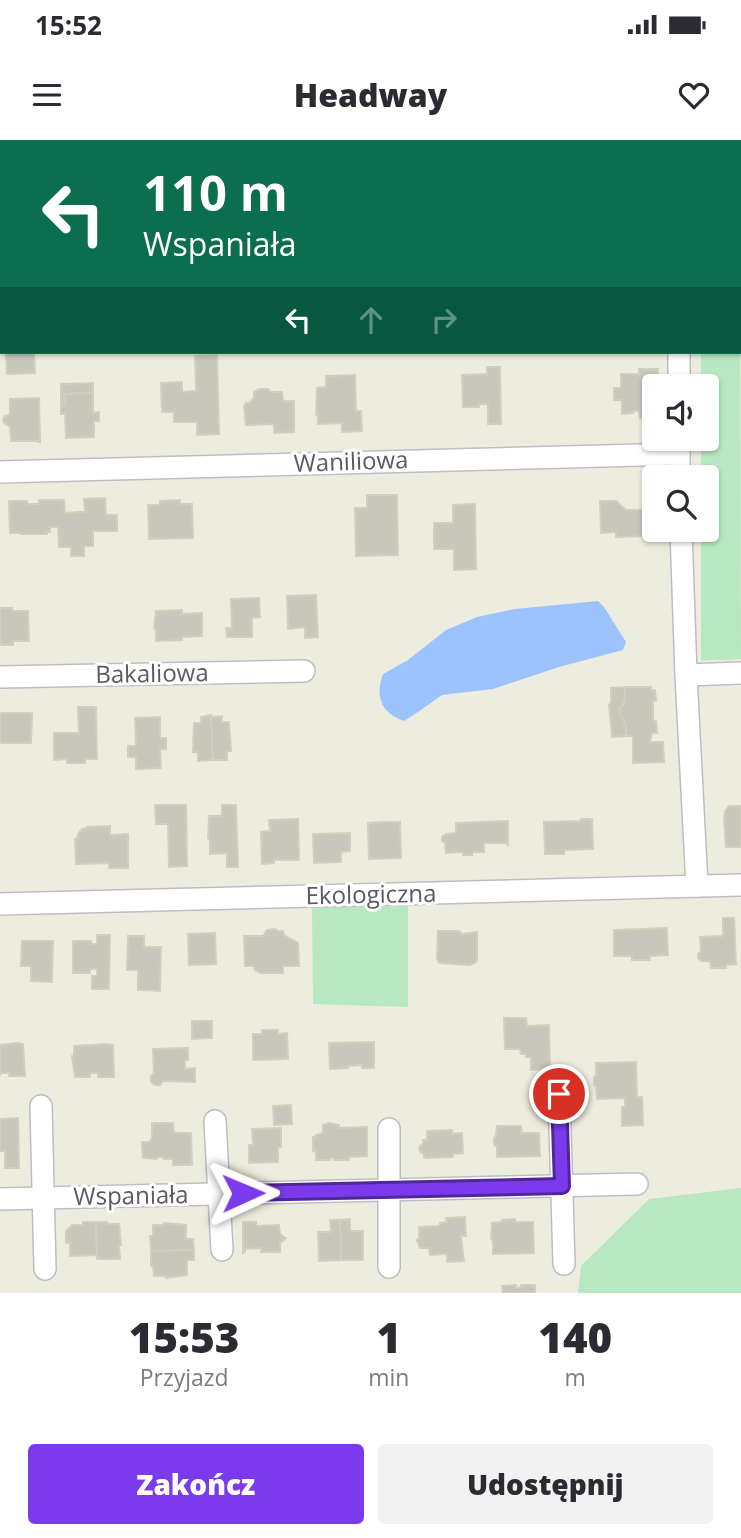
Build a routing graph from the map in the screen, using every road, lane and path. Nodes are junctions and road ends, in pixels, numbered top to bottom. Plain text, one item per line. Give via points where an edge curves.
1 (679, 354) edge
2 (679, 374) edge
3 (642, 448) edge
4 (0, 472) edge
5 (681, 542) edge
6 (304, 671) dead end
7 (741, 673) edge
8 (686, 675) junction
9 (0, 677) edge
10 (698, 886) junction
11 (741, 886) edge
12 (0, 904) edge
13 (559, 1094) dead end
14 (41, 1106) dead end
15 (215, 1121) dead end
16 (389, 1129) dead end
17 (637, 1184) dead end
18 (562, 1186) junction
19 (389, 1190) junction
20 (219, 1194) junction
21 (44, 1198) junction
22 (0, 1199) edge
23 (222, 1250) dead end
24 (564, 1264) dead end
25 (389, 1267) dead end
26 (46, 1269) dead end

1 - 2 street
3 - 4 street, Waniliowa
5 - 8 street
6 - 9 street, Bakaliowa
7 - 8 street
8 - 10 street
10 - 11 street, Ekologiczna
10 - 12 street, Ekologiczna
13 - 18 street
14 - 21 street, Wspaniała
15 - 20 street, Wspaniała
16 - 19 street
17 - 18 street, Wspaniała
18 - 19 street, Wspaniała
18 - 24 street
19 - 20 street, Wspaniała
19 - 25 street
20 - 21 street, Wspaniała
20 - 23 street, Wspaniała
21 - 22 street, Wspaniała
21 - 26 street, Wspaniała

